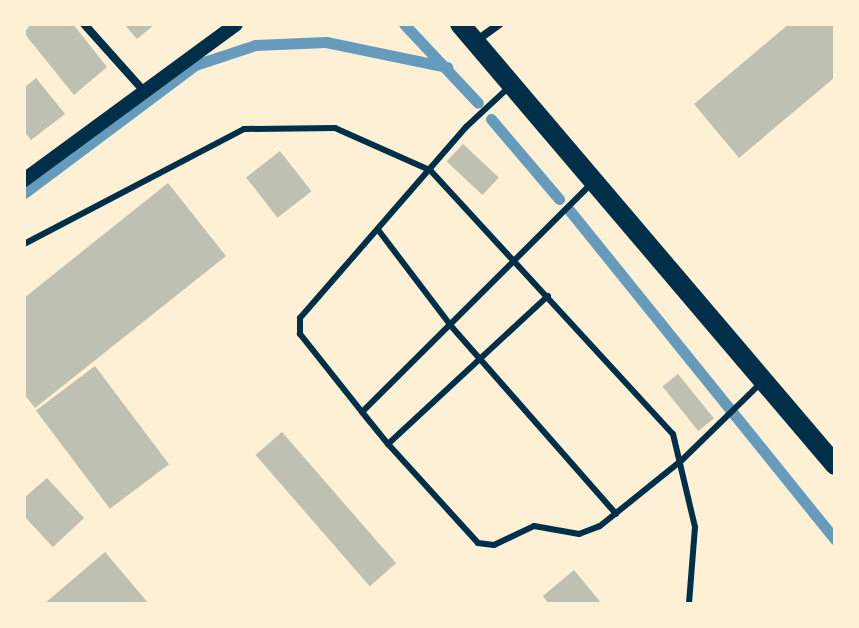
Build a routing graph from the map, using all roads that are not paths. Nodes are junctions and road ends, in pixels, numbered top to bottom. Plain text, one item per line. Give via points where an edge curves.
1 (84, 24) edge
2 (236, 24) edge
3 (460, 24) edge
4 (499, 24) edge
5 (475, 42) junction
6 (512, 84) junction
7 (143, 90) junction
8 (430, 170) junction
9 (24, 180) edge
10 (593, 182) junction
11 (379, 231) junction
12 (24, 244) edge
13 (512, 265) junction
14 (548, 296) junction
15 (451, 326) junction
16 (484, 361) junction
17 (764, 380) junction
18 (362, 412) junction
19 (388, 444) junction
20 (682, 460) junction
21 (835, 465) edge
22 (616, 514) junction
23 (689, 604) edge

1 - 7 street
2 - 7 street
3 - 5 main road
4 - 5 street
5 - 6 main road
6 - 8 lane
6 - 10 main road
7 - 9 street
8 - 11 lane
8 - 12 lane via 335,128 244,129
8 - 13 lane
10 - 13 lane
10 - 17 main road
11 - 15 lane
11 - 18 lane via 300,318 300,334
13 - 14 lane
13 - 15 lane
14 - 16 lane
14 - 20 lane via 673,434
15 - 16 lane
15 - 18 lane
16 - 19 lane
16 - 22 lane
17 - 20 lane
17 - 21 main road
18 - 19 lane
19 - 22 lane via 478,543 494,545 534,526 579,534
20 - 22 lane
20 - 23 lane via 695,527

